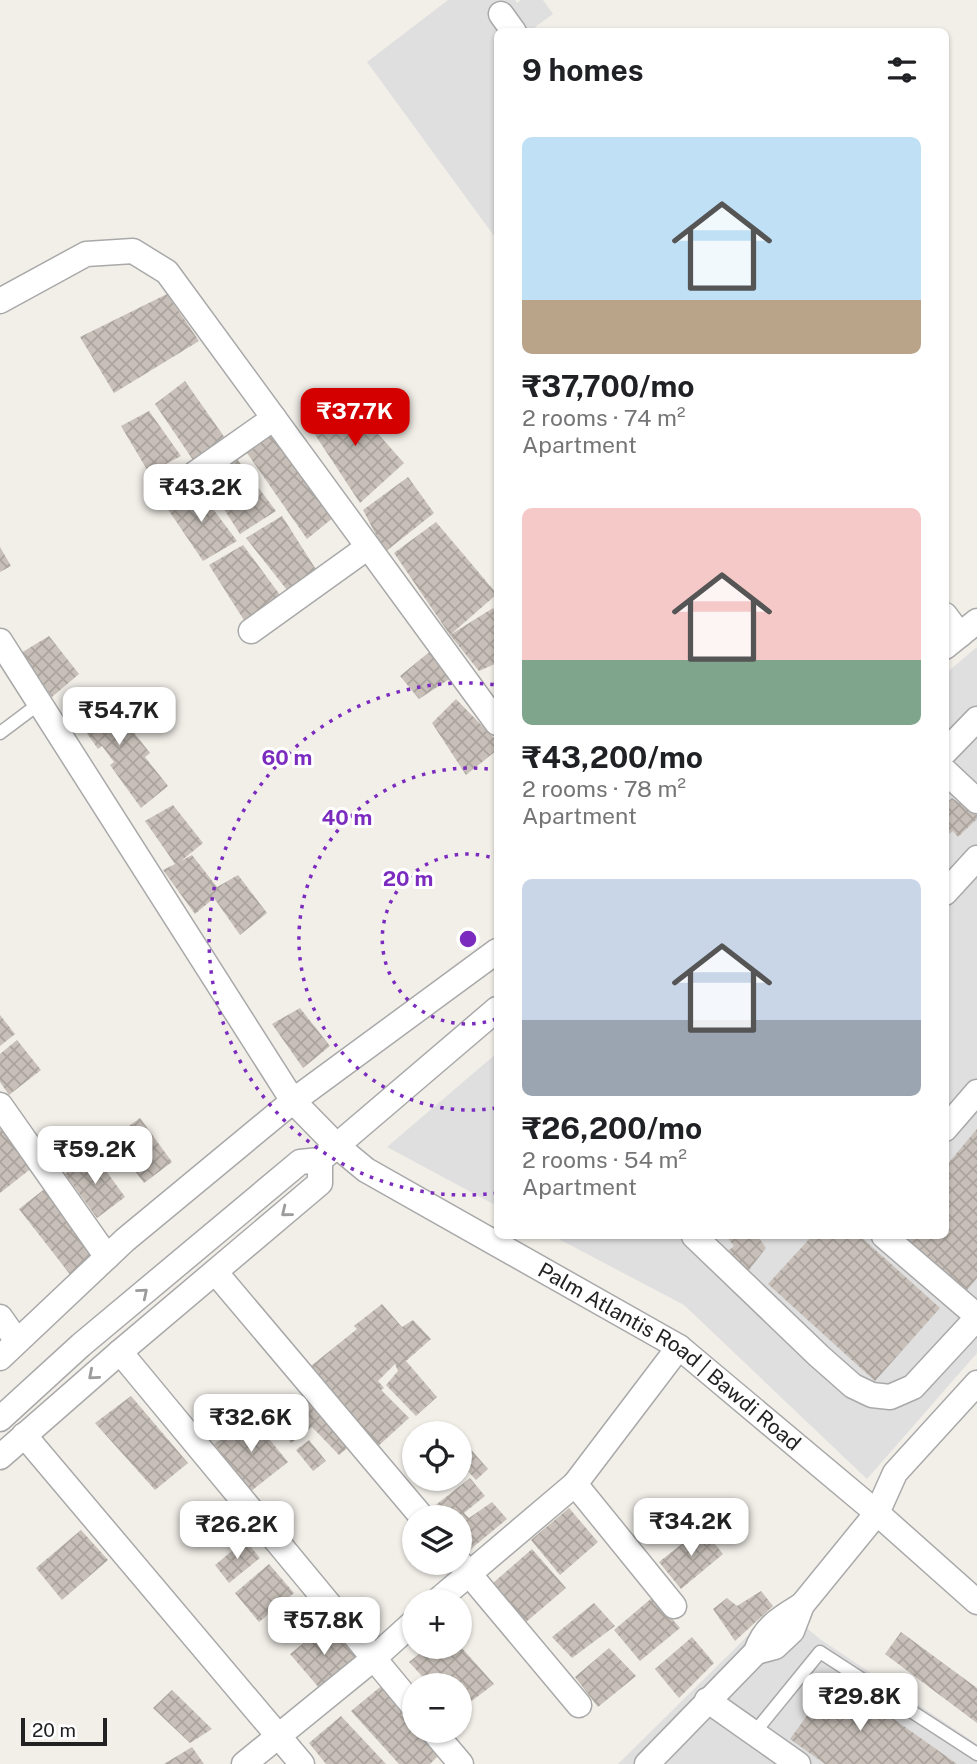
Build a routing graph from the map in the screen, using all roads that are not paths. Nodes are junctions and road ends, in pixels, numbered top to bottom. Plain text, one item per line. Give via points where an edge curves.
1 (0, 301) edge
2 (274, 418) junction
3 (163, 496) dead end
4 (368, 547) junction
5 (949, 620) edge
6 (251, 631) dead end
7 (961, 635) edge
8 (0, 641) edge
9 (40, 703) junction
10 (494, 719) edge
11 (977, 719) edge
12 (0, 733) edge
13 (949, 748) edge
14 (949, 775) edge
15 (977, 801) edge
16 (977, 858) edge
17 (949, 889) edge
18 (494, 953) edge
19 (494, 1012) edge
20 (977, 1092) edge
21 (293, 1101) junction
22 (0, 1105) edge
23 (949, 1124) edge
24 (328, 1153) junction
25 (697, 1239) edge
26 (887, 1239) edge
27 (107, 1256) junction
28 (216, 1272) junction
29 (0, 1317) edge
30 (977, 1317) edge
31 (679, 1347) junction
32 (9, 1349) edge
33 (120, 1352) junction
34 (977, 1384) edge
35 (0, 1419) edge
36 (24, 1435) junction
37 (0, 1457) edge
38 (575, 1484) junction
39 (412, 1505) edge
40 (877, 1513) junction
41 (472, 1562) edge
42 (458, 1575) edge
43 (470, 1575) edge
44 (447, 1589) edge
45 (977, 1602) edge
46 (674, 1606) dead end
47 (402, 1633) edge
48 (373, 1659) junction
49 (402, 1694) edge
50 (707, 1700) junction
51 (579, 1705) dead end
52 (754, 1733) junction
53 (279, 1735) junction
54 (443, 1743) edge
55 (977, 1754) edge
56 (244, 1764) edge
57 (302, 1764) edge
58 (461, 1764) edge
59 (648, 1764) edge
60 (798, 1764) edge

1 - 2 street via 86,254 133,251 167,272
2 - 3 street
2 - 4 street
4 - 6 street
4 - 10 street
5 - 7 street
8 - 9 street, Palm Atlantis Road | Bawdi Road
9 - 12 lane
9 - 21 street, Palm Atlantis Road | Bawdi Road
11 - 13 street
14 - 15 street
16 - 17 street
18 - 21 street
19 - 24 street
20 - 23 street
21 - 24 street, Palm Atlantis Road | Bawdi Road
21 - 27 street
22 - 27 street
24 -> 28 street via 320,1183
24 - 31 street, Palm Atlantis Road | Bawdi Road via 366,1170
35 -> 24 street via 81,1345 300,1162
25 - 30 street via 853,1386 872,1395 890,1397 913,1387
26 - 30 street
27 - 32 street
28 - 33 street
28 - 39 street
29 - 32 street
31 - 38 street
31 - 40 street, Palm Atlantis Road | Bawdi Road
33 -> 36 street
33 - 48 street
34 - 40 street via 895,1473
36 - 37 street
36 - 53 street
38 - 41 street
38 - 46 street
40 - 45 street, Palm Atlantis Road | Bawdi Road
40 - 50 street via 802,1605 768,1629 757,1651
42 - 44 street
43 - 51 street
47 - 48 street
48 - 49 street
48 - 53 street
50 - 52 street
50 - 59 street
52 - 55 lane via 820,1652
52 - 60 street
53 - 56 street
53 - 57 street
54 - 58 street

